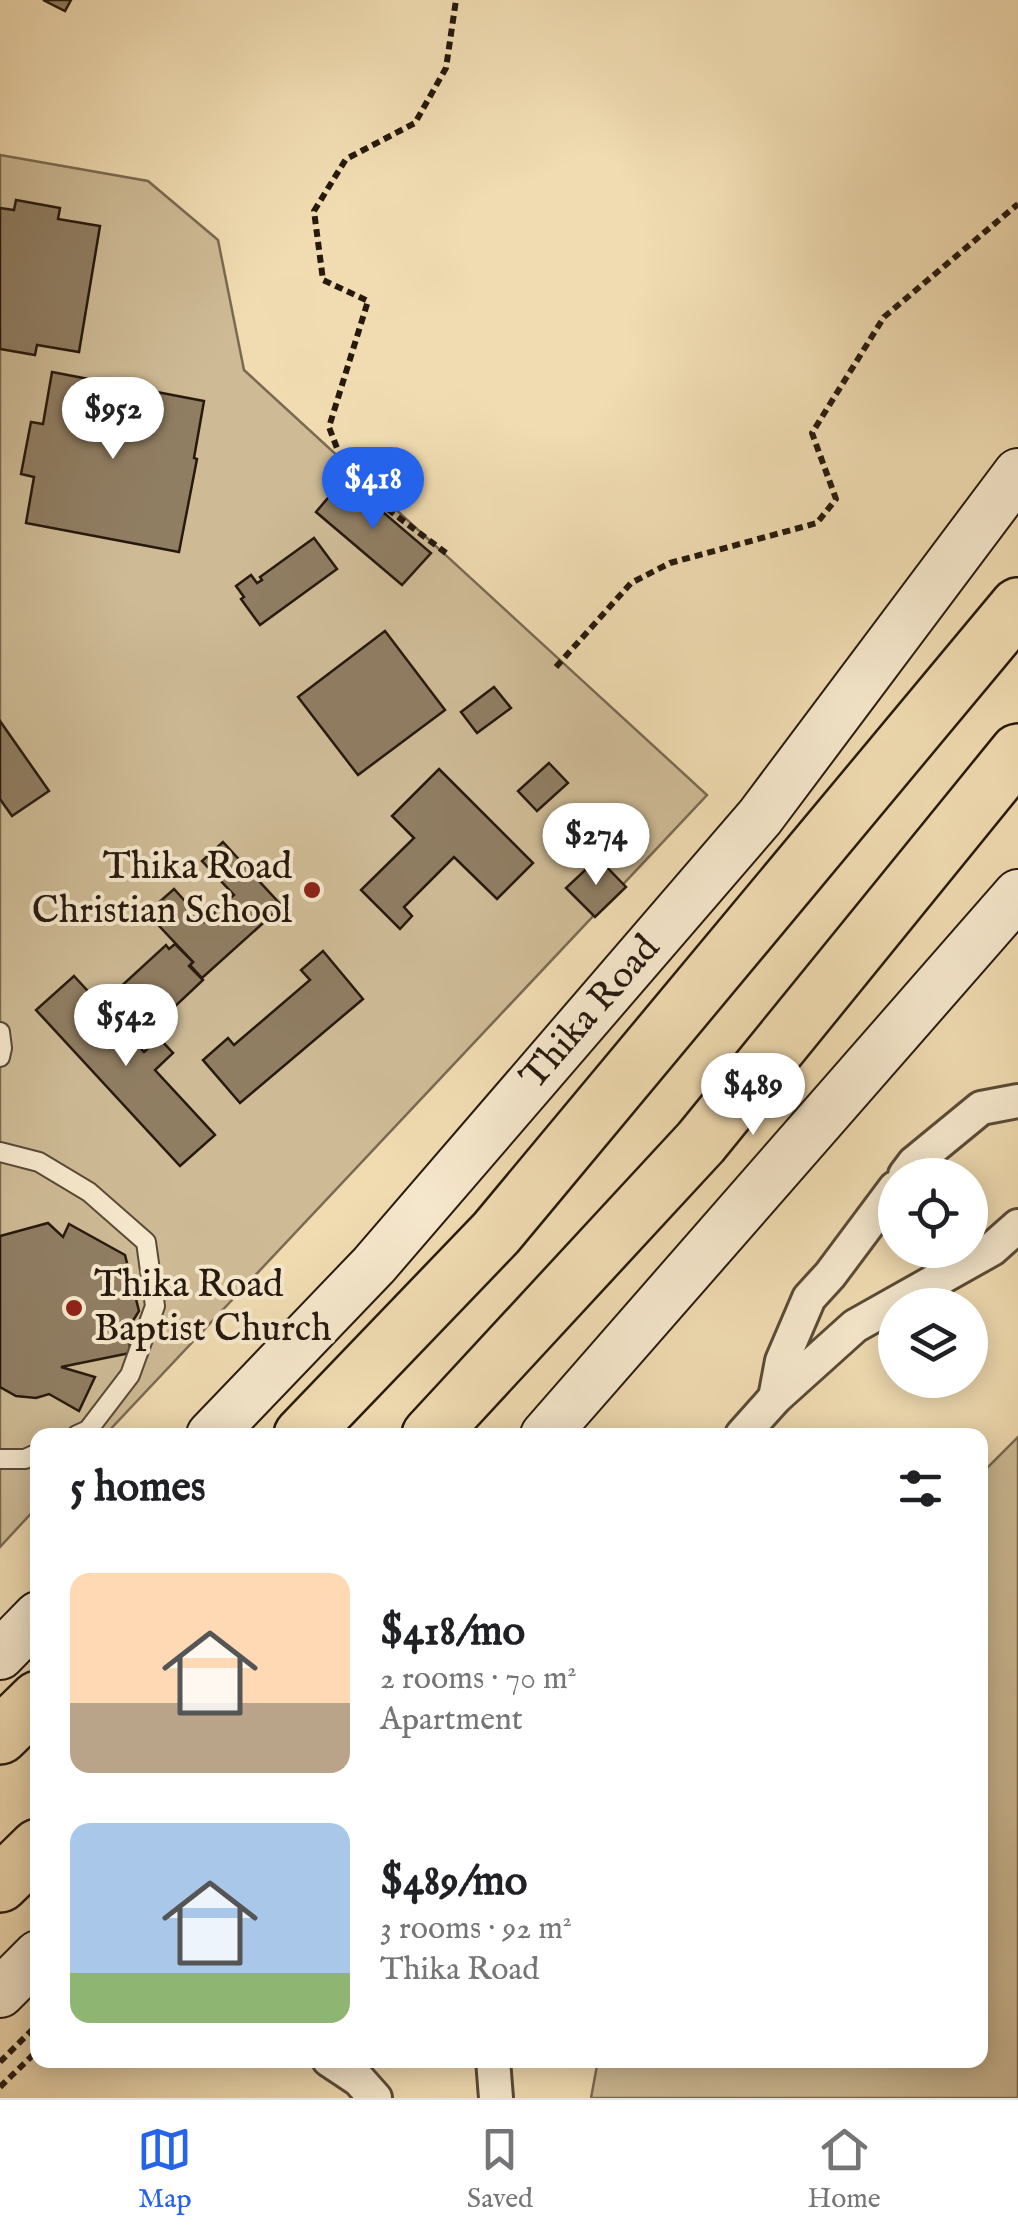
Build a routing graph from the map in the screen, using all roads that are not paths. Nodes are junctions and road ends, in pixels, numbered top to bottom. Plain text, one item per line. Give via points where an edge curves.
1 (1018, 474) edge
2 (1018, 606) edge
3 (1018, 752) edge
4 (1018, 894) edge
5 (0, 1032) edge
6 (0, 1057) edge
7 (1018, 1101) edge
8 (0, 1152) edge
9 (920, 1158) edge
10 (878, 1211) edge
11 (1018, 1226) edge
12 (775, 1398) junction
13 (90, 1428) edge
14 (218, 1428) edge
15 (309, 1428) edge
16 (436, 1428) edge
17 (551, 1428) edge
18 (748, 1428) edge
19 (30, 1457) edge
20 (0, 1459) edge
21 (30, 1624) edge
22 (0, 1655) edge
23 (30, 1707) edge
24 (0, 1736) edge
25 (30, 1855) edge
26 (0, 1884) edge
27 (30, 1963) edge
28 (0, 1993) edge
29 (341, 2068) edge
30 (494, 2068) edge
31 (375, 2098) edge
32 (496, 2098) edge

1 - 14 main road, Thika Road via 760,818 374,1265
2 - 15 highway, Thika Road via 496,1233
3 - 16 highway via 701,1142
4 - 17 main road
5 - 6 lane
7 - 9 street via 981,1108
8 - 13 lane via 38,1162 90,1192 146,1242 155,1306 130,1375
10 - 12 street via 810,1298 782,1360
11 - 12 street via 992,1249 855,1326
12 - 18 street
19 - 20 lane
21 - 22 main road
23 - 24 highway
25 - 26 highway
27 - 28 main road
29 - 31 street
30 - 32 street

